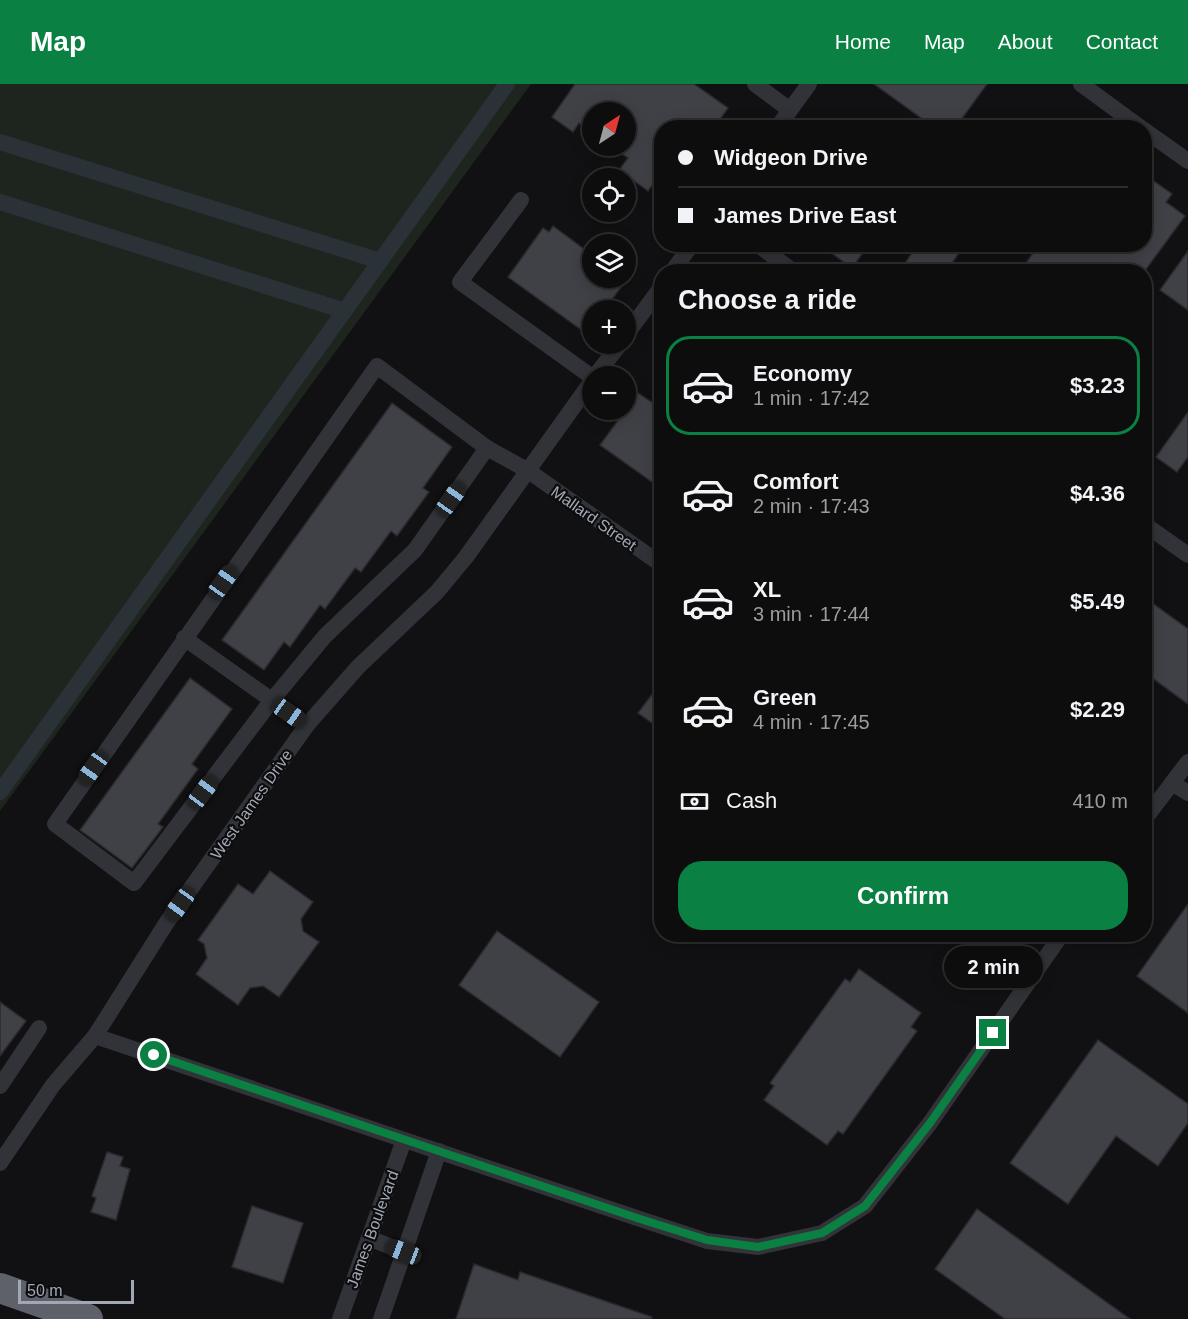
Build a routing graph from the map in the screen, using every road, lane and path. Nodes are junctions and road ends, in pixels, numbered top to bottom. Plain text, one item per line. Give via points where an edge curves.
1 (755, 84) edge
2 (809, 84) edge
3 (1081, 84) edge
4 (790, 110) junction
5 (783, 120) edge
6 (1131, 120) edge
7 (1152, 135) edge
8 (1188, 161) edge
9 (521, 200) dead end
10 (768, 252) edge
11 (783, 264) edge
12 (654, 297) edge
13 (636, 321) edge
14 (612, 354) edge
15 (603, 366) edge
16 (582, 369) edge
17 (582, 394) edge
18 (487, 448) junction
19 (527, 470) junction
20 (1152, 530) edge
21 (1188, 555) edge
22 (654, 559) edge
23 (184, 638) junction
24 (272, 700) junction
25 (307, 725) junction
26 (1188, 762) edge
27 (1172, 783) junction
28 (1188, 793) edge
29 (1152, 809) edge
30 (1056, 942) edge
31 (39, 1028) dead end
32 (95, 1036) junction
33 (0, 1086) edge
34 (404, 1140) junction
35 (439, 1151) junction
36 (0, 1163) edge
37 (369, 1238) junction
38 (404, 1252) junction
39 (0, 1288) edge
40 (88, 1319) edge
41 (340, 1319) edge
42 (381, 1319) edge

1 - 4 street
2 - 4 street
3 - 6 street
4 - 5 street
7 - 8 street
9 - 16 street via 460,282
10 - 11 street
12 - 13 street
14 - 15 street, West James Drive
17 - 19 street, West James Drive
18 - 19 street, Mallard Street
18 - 23 street, Mallard Street via 377,366
18 - 24 street via 415,550 325,636
19 - 22 street, Mallard Street
19 - 25 street, West James Drive via 437,591 358,667
20 - 21 street
23 - 24 street
23 - 24 street via 55,824 134,883
24 - 25 street
25 - 32 street, West James Drive via 167,922
26 - 27 street
27 - 28 street
27 - 29 street
30 - 35 street via 930,1123 865,1206 822,1233 758,1247 707,1240
31 - 33 street
32 - 34 street
32 - 36 street, West James Drive via 53,1085
34 - 35 street
34 - 37 street, James Boulevard
35 - 38 street
37 - 38 street
37 - 41 street, James Boulevard
38 - 42 street
39 - 40 highway

